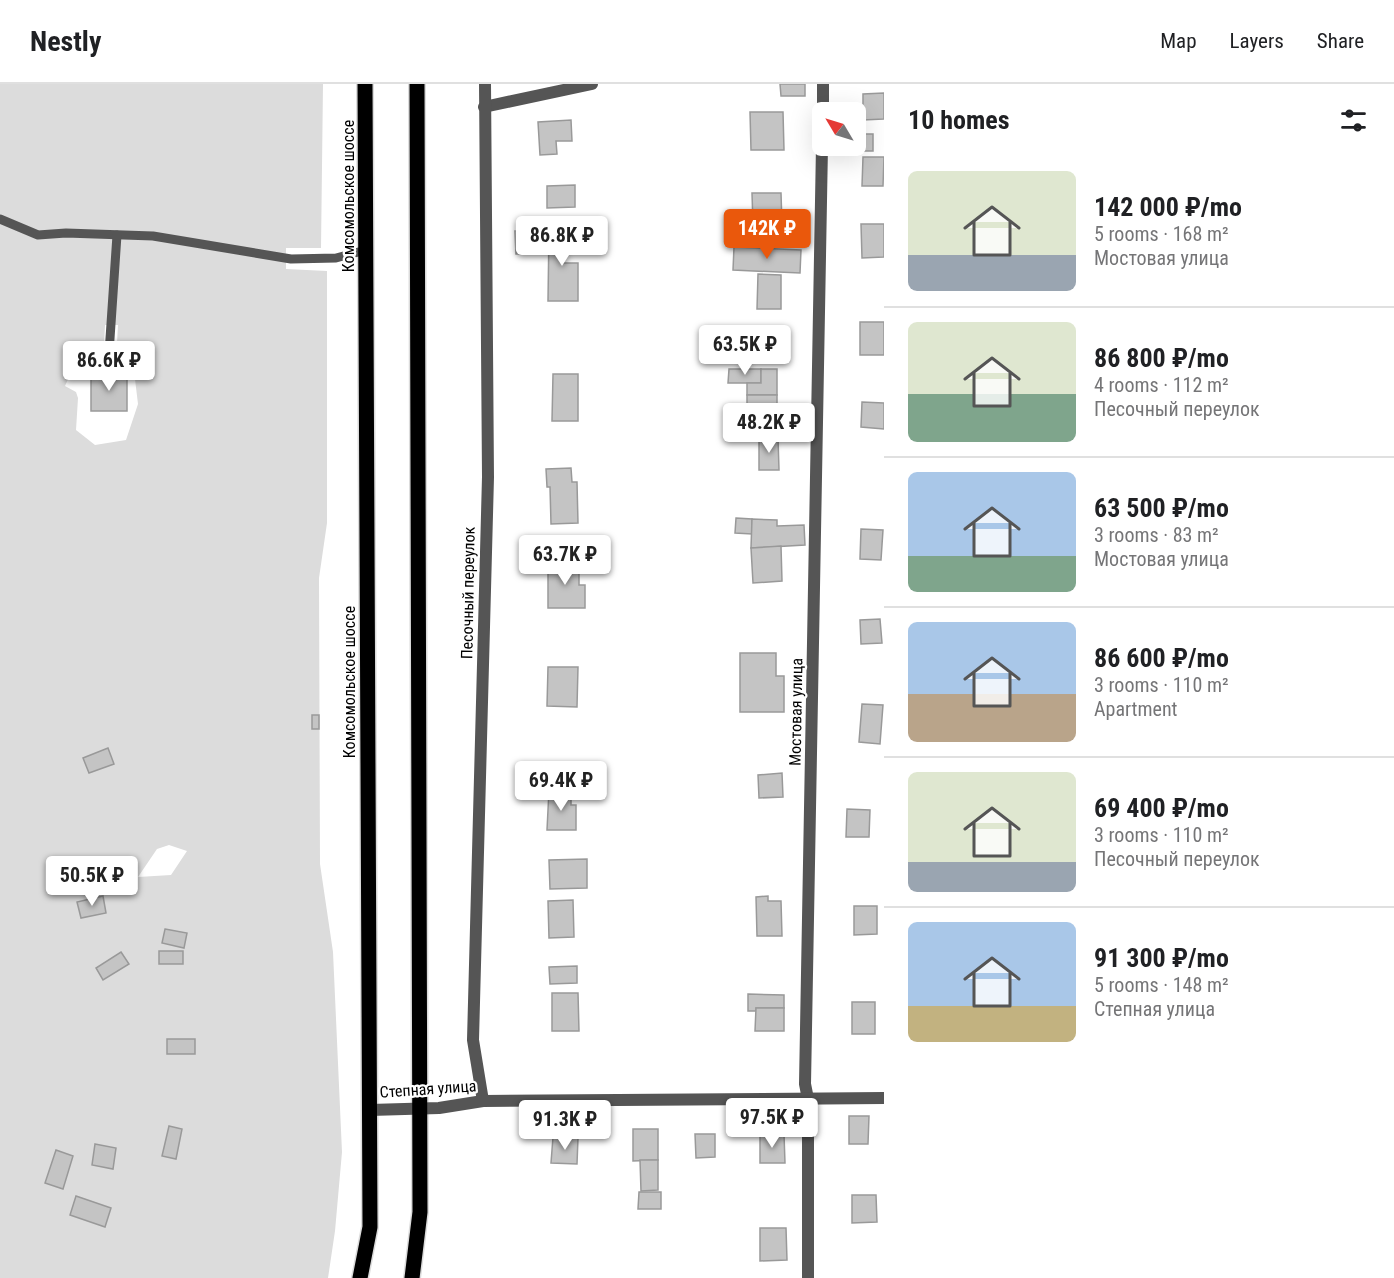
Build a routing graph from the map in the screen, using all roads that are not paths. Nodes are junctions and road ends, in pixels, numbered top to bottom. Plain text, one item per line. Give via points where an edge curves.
1 (365, 84) edge
2 (417, 84) edge
3 (485, 84) edge
4 (592, 84) edge
5 (824, 84) edge
6 (823, 102) edge
7 (484, 106) junction
8 (822, 156) edge
9 (0, 219) edge
10 (117, 235) junction
11 (366, 250) junction
12 (108, 368) dead end
13 (884, 1098) edge
14 (808, 1099) junction
15 (481, 1102) junction
16 (420, 1108) junction
17 (370, 1110) junction
18 (360, 1278) edge
19 (412, 1278) edge
20 (808, 1278) edge

1 - 11 main road, Комсомольское шоссе
2 - 16 main road
3 - 7 street, Песочный переулок
4 - 7 street
5 - 6 street
7 - 15 street, Песочный переулок via 488,477 473,1040
8 - 14 street, Мостовая улица via 805,1084
9 - 10 lane via 38,235
10 - 11 lane via 153,236 291,259 336,258
10 - 12 lane
11 - 17 main road, Комсомольское шоссе
13 - 14 street, Степная улица
14 - 15 street, Степная улица
14 - 20 street, Мостовая улица
15 - 16 street, Степная улица
16 - 17 street, Степная улица
16 - 19 main road via 420,1212
17 - 18 main road, Комсомольское шоссе via 370,1227

